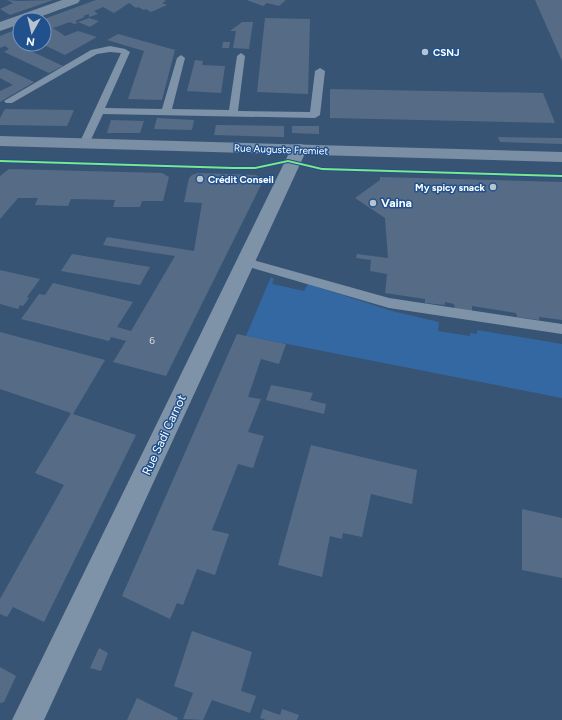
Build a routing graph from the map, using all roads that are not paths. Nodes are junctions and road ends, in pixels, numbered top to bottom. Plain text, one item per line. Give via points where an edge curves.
1 (74, 0) edge
2 (0, 27) edge
3 (241, 56) dead end
4 (182, 58) dead end
5 (320, 71) dead end
6 (8, 101) dead end
7 (99, 111) junction
8 (166, 113) junction
9 (234, 114) junction
10 (0, 141) edge
11 (84, 144) junction
12 (299, 149) junction
13 (562, 157) edge
14 (246, 262) junction
15 (562, 329) edge
16 (28, 720) edge

1 - 2 street
3 - 9 lane
4 - 8 lane
5 - 9 lane via 315,116
6 - 7 lane via 94,52 106,48 119,49 126,52
7 - 8 lane
7 - 11 lane
8 - 9 lane
10 - 11 street, Rue Auguste Fremiet
11 - 12 street, Rue Auguste Fremiet
12 - 13 street, Rue Auguste Fremiet
12 - 14 street, Rue Sadi Carnot
14 - 15 lane via 389,303
14 - 16 street, Rue Sadi Carnot

